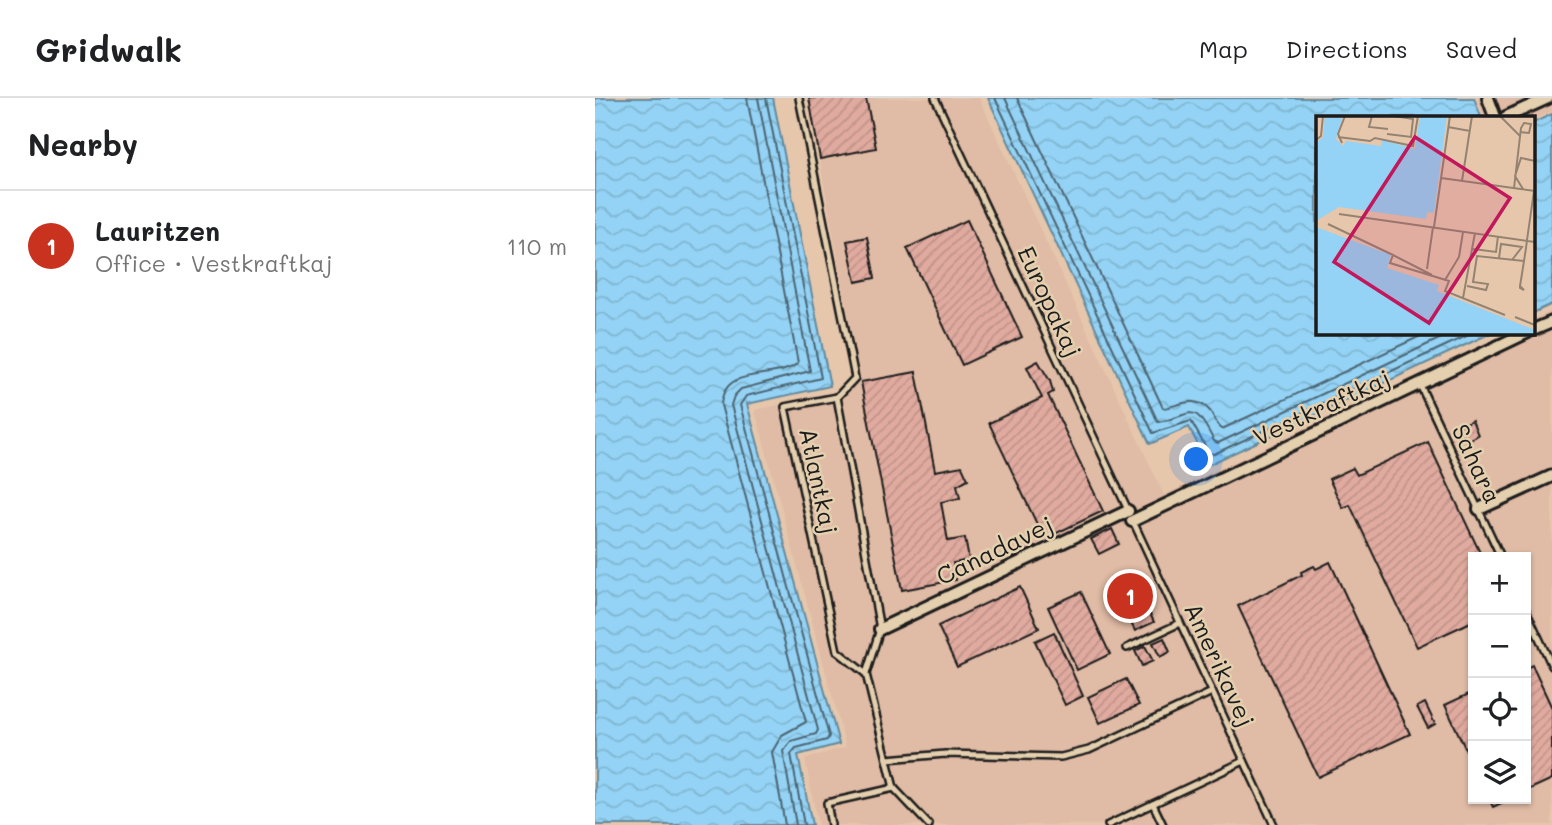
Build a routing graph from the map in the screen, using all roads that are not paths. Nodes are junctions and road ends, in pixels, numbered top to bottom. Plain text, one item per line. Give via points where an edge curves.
1 (799, 98) edge
2 (935, 98) edge
3 (1488, 98) edge
4 (1548, 98) edge
5 (1495, 116) edge
6 (1508, 116) edge
7 (1552, 321) edge
8 (1535, 329) edge
9 (1525, 334) edge
10 (1420, 385) junction
11 (837, 397) junction
12 (1552, 475) edge
13 (1479, 509) junction
14 (1130, 516) junction
15 (1499, 552) edge
16 (1528, 615) edge
17 (1180, 623) junction
18 (880, 629) junction
19 (1127, 648) dead end
20 (1552, 666) edge
21 (866, 674) junction
22 (1212, 692) junction
23 (887, 759) junction
24 (1244, 761) junction
25 (894, 788) junction
26 (1153, 804) junction
27 (831, 825) edge
28 (929, 825) edge
29 (1108, 825) edge
30 (1163, 825) edge
31 (1274, 825) edge

1 - 11 lane via 855,378
2 - 14 lane, Europakaj
3 - 5 street
4 - 6 street
7 - 8 street, Vestkraftkaj
9 - 10 street, Vestkraftkaj
10 - 13 lane, Sahara
10 - 14 street, Vestkraftkaj
11 - 18 lane, Atlantkaj
11 - 21 lane, Atlantkaj via 785,407 837,651
12 - 13 street
13 - 15 lane, Sahara
14 - 17 lane, Amerikavej
14 - 18 street, Canadavej
16 - 20 lane
17 - 19 lane
17 - 22 lane, Amerikavej
18 - 21 lane, Atlantkaj
21 - 23 lane
22 - 23 lane via 1089,750 1061,757 945,754
22 - 24 lane, Amerikavej
23 - 25 lane
24 - 26 lane
24 - 31 lane, Amerikavej
25 - 27 lane via 827,803
25 - 28 lane
26 - 29 lane
26 - 30 lane

